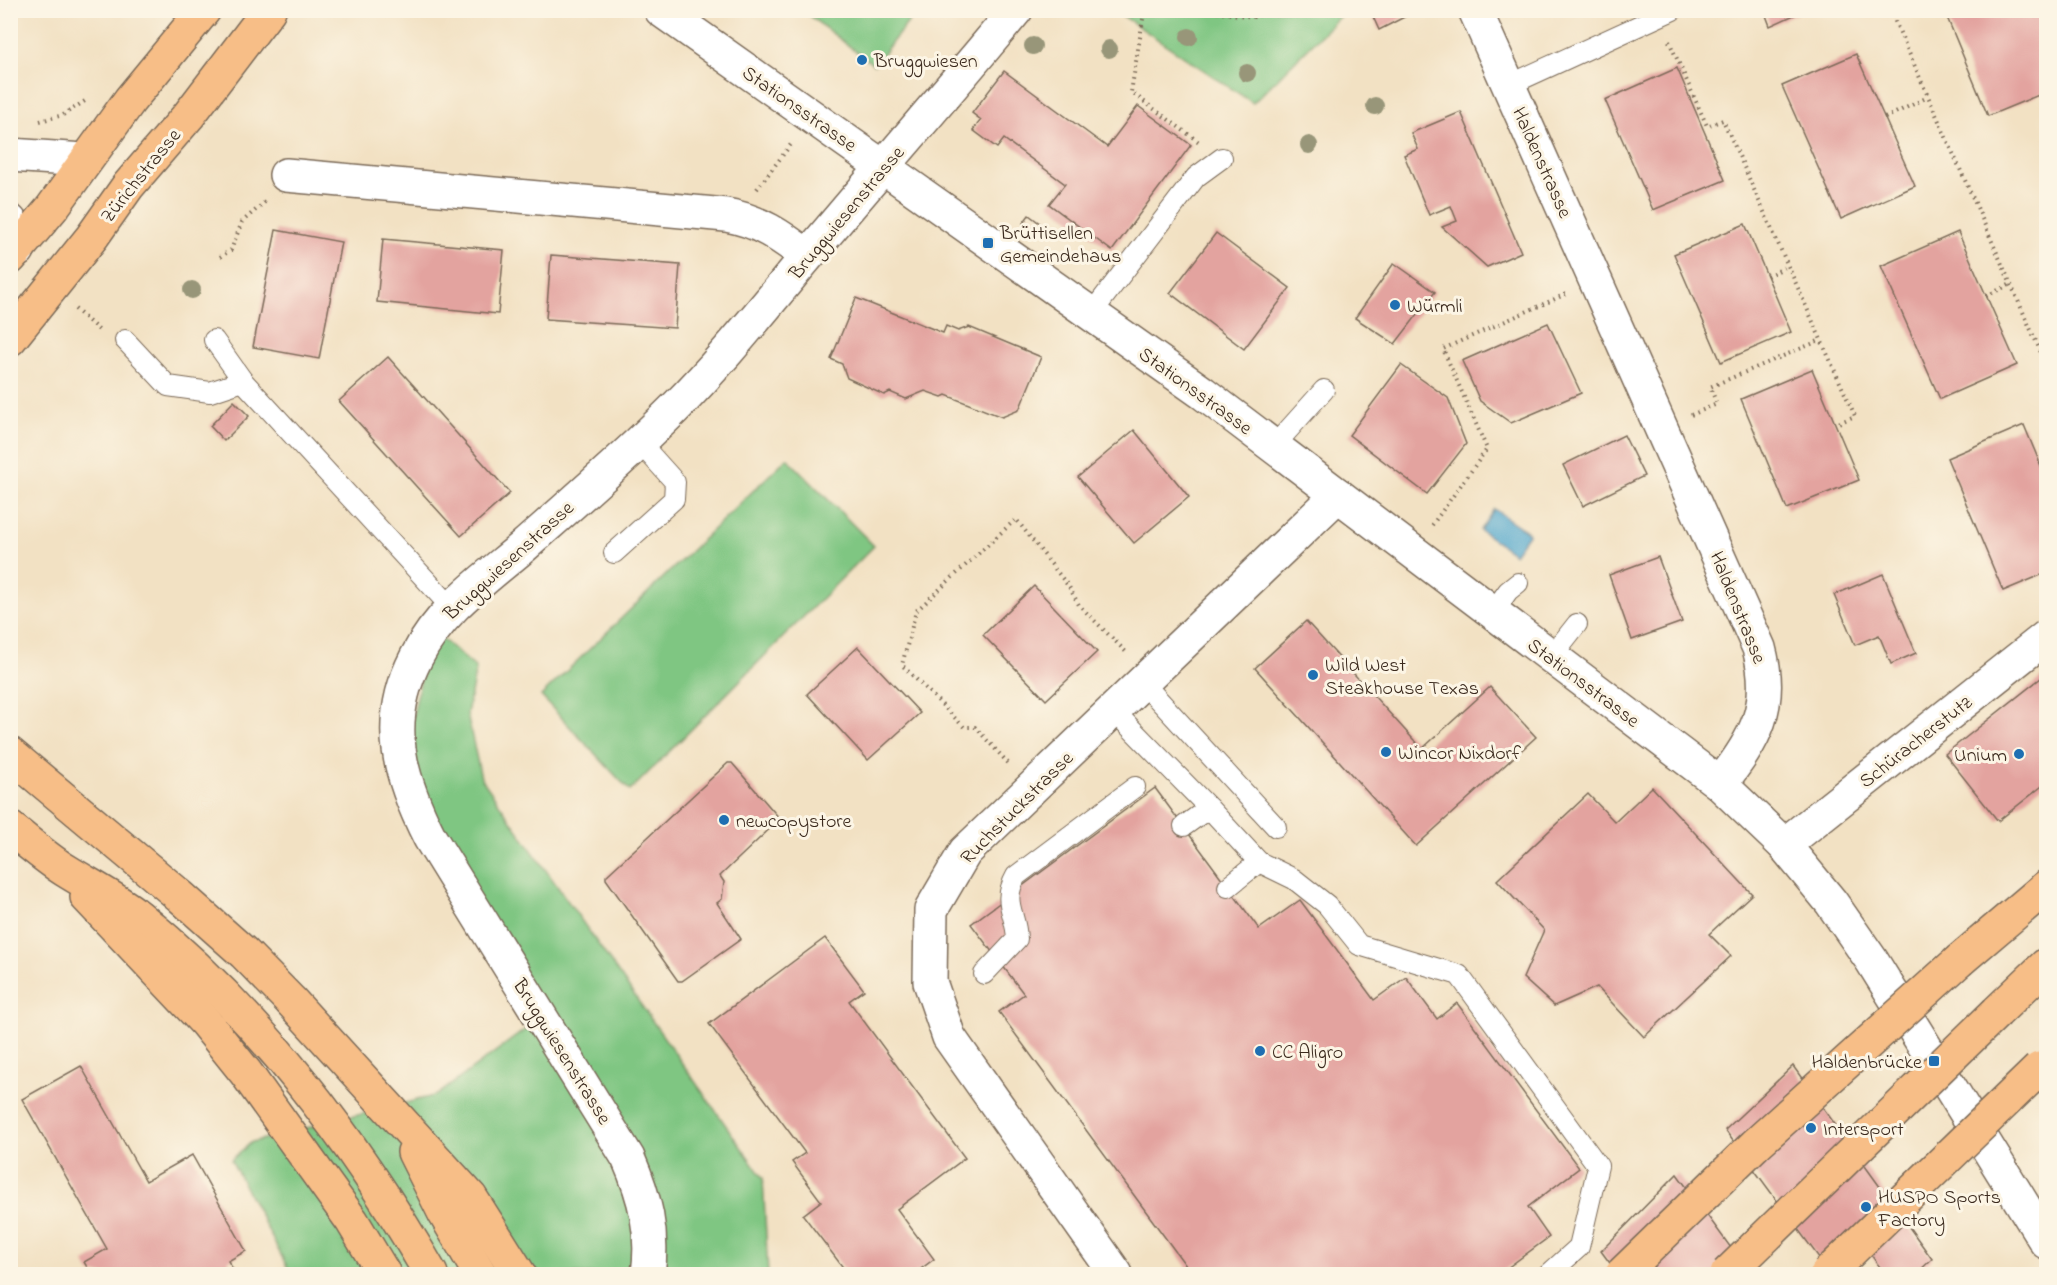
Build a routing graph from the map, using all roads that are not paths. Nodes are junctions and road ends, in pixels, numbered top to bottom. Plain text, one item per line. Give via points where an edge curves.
1 (204, 10) edge
2 (269, 10) edge
3 (661, 10) edge
4 (1016, 10) edge
5 (1475, 10) edge
6 (1666, 14) edge
7 (1509, 84) junction
8 (10, 155) edge
9 (1222, 158) road end
10 (84, 160) junction
11 (883, 167) junction
12 (279, 184) road end
13 (128, 186) junction
14 (13, 243) edge
15 (807, 256) junction
16 (1091, 314) junction
17 (10, 339) edge
18 (124, 340) road end
19 (214, 340) dead end
20 (243, 381) junction
21 (1324, 390) dead end
22 (639, 442) junction
23 (1273, 447) junction
24 (1338, 495) junction
25 (614, 553) dead end
26 (1518, 583) dead end
27 (452, 607) junction
28 (1493, 612) junction
29 (1577, 624) dead end
30 (2046, 637) edge
31 (1551, 657) junction
32 (1147, 680) junction
33 (1114, 711) junction
34 (10, 754) edge
35 (1720, 784) junction
36 (1135, 787) dead end
37 (1209, 808) junction
38 (1184, 826) dead end
39 (1275, 827) dead end
40 (10, 828) edge
41 (1784, 845) junction
42 (1259, 862) junction
43 (62, 868) junction
44 (1228, 887) dead end
45 (2046, 887) edge
46 (2046, 965) edge
47 (992, 967) dead end
48 (2043, 1065) edge
49 (398, 1121) junction
50 (2046, 1242) edge
51 (648, 1274) edge
52 (384, 1275) edge
53 (431, 1275) edge
54 (480, 1275) edge
55 (519, 1275) edge
56 (1116, 1275) edge
57 (1549, 1275) edge
58 (1622, 1275) edge
59 (1726, 1275) edge
60 (1827, 1275) edge

1 - 10 main road
2 - 13 main road, Zürichstrasse via 189,115
3 - 11 street, Stationsstrasse
4 - 11 street, Bruggwiesenstrasse
5 - 7 street, Haldenstrasse
6 - 7 lane
7 - 35 street, Haldenstrasse via 1760,648 1766,671 1761,721 1742,756
8 - 10 street
9 - 16 lane via 1196,177
10 - 13 main road
10 - 14 main road via 52,208
11 - 15 street, Bruggwiesenstrasse
11 - 16 street, Stationsstrasse
12 - 15 street via 741,217 773,231
13 - 17 main road, Zürichstrasse
15 - 22 street, Bruggwiesenstrasse via 676,408
16 - 23 street, Stationsstrasse
18 - 20 lane via 168,386 210,392
19 - 20 lane
20 - 27 lane
21 - 23 lane
22 - 25 lane via 675,482 674,499
22 - 27 street, Bruggwiesenstrasse
23 - 24 street, Stationsstrasse
24 - 28 street, Stationsstrasse
24 - 32 street, Ruchstuckstrasse
26 - 28 lane
27 - 51 street, Bruggwiesenstrasse via 415,659 401,697 400,768 412,804 430,838 628,1158 649,1216
28 - 31 street, Stationsstrasse
29 - 31 lane
30 - 41 street, Schüracherstutz
31 - 35 street, Stationsstrasse
32 - 33 street, Ruchstuckstrasse
32 - 39 lane
33 - 37 lane
33 - 56 street, Ruchstuckstrasse via 965,852 930,910 930,982 949,1037
34 - 49 main road via 244,953
35 - 41 street
36 - 47 lane via 1016,876 1008,889 1008,904 1017,939
37 - 38 lane
37 - 42 lane
40 - 43 main road
41 - 50 street via 1832,902 1872,961
42 - 44 lane
42 - 57 lane via 1294,879 1326,905 1359,945 1459,975 1598,1166 1579,1247
43 - 52 main road via 205,1022 246,1073 352,1221
43 - 53 main road via 136,915 214,985 265,1038 337,1125 386,1197
45 - 58 main road, bridge via 1796,1106
46 - 59 main road, bridge
48 - 60 main road, bridge
49 - 54 main road
49 - 55 main road via 471,1198

